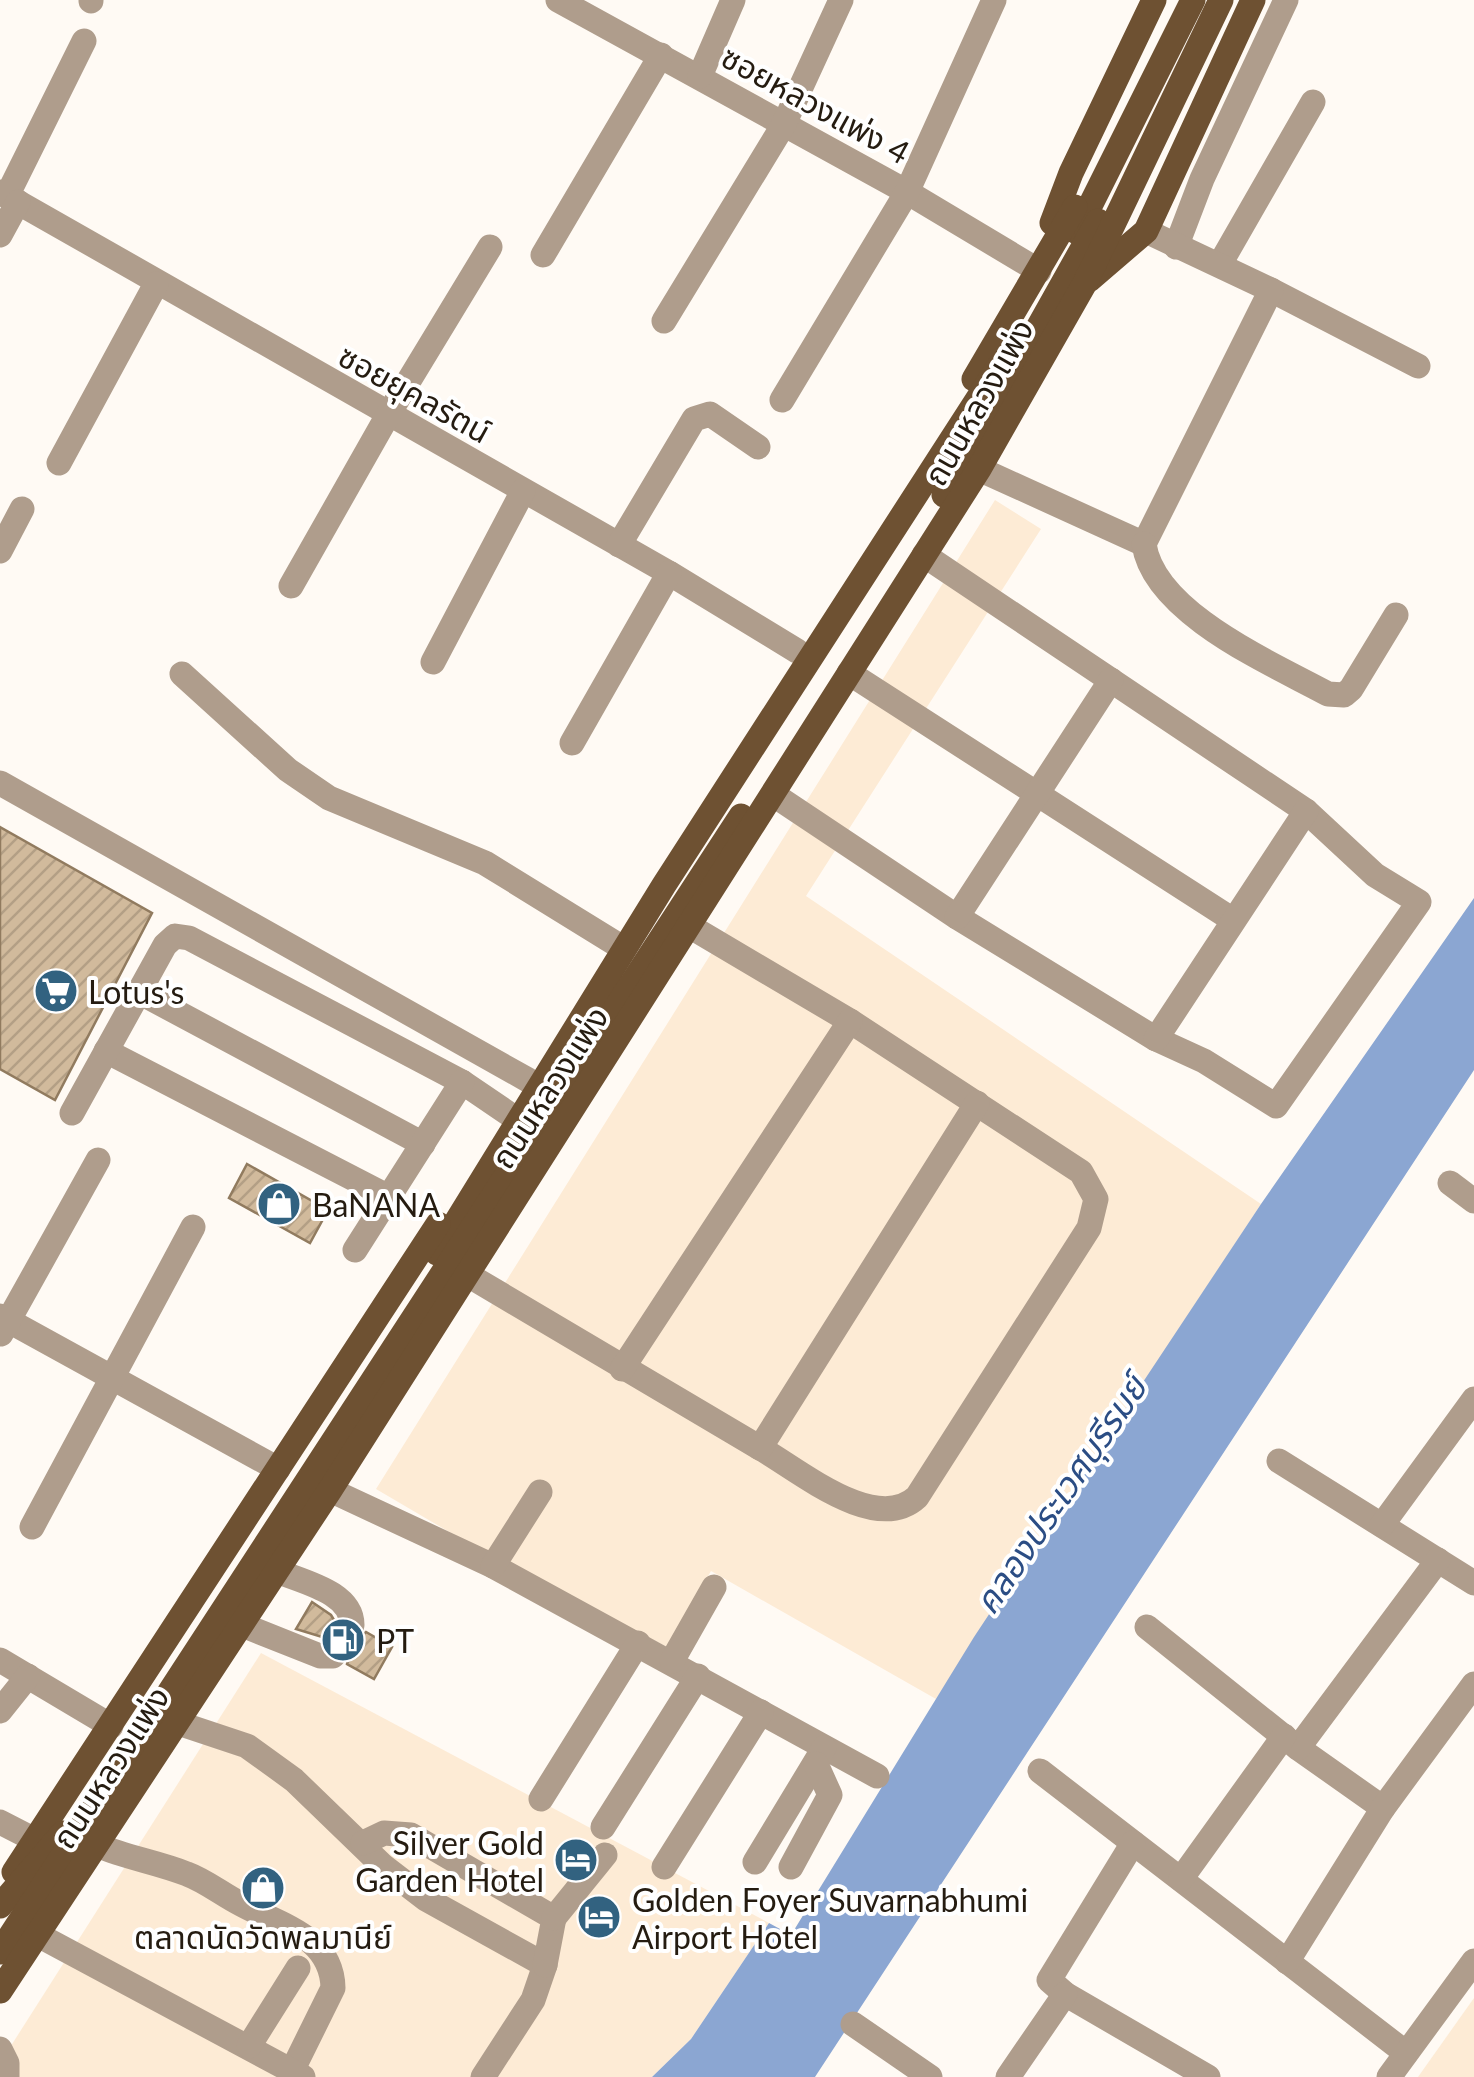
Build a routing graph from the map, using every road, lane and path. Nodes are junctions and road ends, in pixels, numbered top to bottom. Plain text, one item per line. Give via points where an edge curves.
1 (558, 0) edge
2 (733, 0) edge
3 (841, 0) edge
4 (994, 0) edge
5 (1154, 0) edge
6 (1175, 0) edge
7 (1194, 0) edge
8 (1205, 0) edge
9 (1221, 0) edge
10 (1253, 0) edge
11 (1286, 0) edge
12 (84, 41) dead end
13 (661, 55) junction
14 (700, 76) junction
15 (1312, 102) dead end
16 (784, 124) junction
17 (906, 192) junction
18 (8, 197) edge
19 (1146, 231) junction
20 (0, 235) edge
21 (490, 247) dead end
22 (1176, 247) junction
23 (542, 255) dead end
24 (1220, 264) junction
25 (1040, 269) junction
26 (156, 284) junction
27 (1085, 284) junction
28 (1270, 290) junction
29 (664, 322) dead end
30 (1418, 366) dead end
31 (782, 400) dead end
32 (388, 414) junction
33 (758, 447) dead end
34 (59, 464) dead end
35 (980, 469) junction
36 (523, 491) junction
37 (22, 509) dead end
38 (1144, 544) junction
39 (619, 545) junction
40 (0, 551) edge
41 (924, 555) junction
42 (669, 573) junction
43 (291, 586) dead end
44 (1396, 615) dead end
45 (797, 651) junction
46 (433, 662) dead end
47 (850, 673) junction
48 (182, 674) dead end
49 (1111, 680) junction
50 (572, 743) dead end
51 (0, 783) edge
52 (774, 795) junction
53 (1036, 796) junction
54 (1306, 810) junction
55 (957, 917) junction
56 (1233, 920) junction
57 (691, 927) junction
58 (613, 942) junction
59 (138, 992) junction
60 (850, 1021) junction
61 (1156, 1039) junction
62 (106, 1051) junction
63 (528, 1080) junction
64 (462, 1082) junction
65 (977, 1103) junction
66 (72, 1113) dead end
67 (510, 1114) junction
68 (422, 1144) junction
69 (98, 1160) dead end
70 (1450, 1183) dead end
71 (389, 1197) junction
72 (1474, 1200) edge
73 (193, 1227) dead end
74 (355, 1250) dead end
75 (468, 1275) junction
76 (3, 1324) edge
77 (622, 1368) junction
78 (113, 1377) junction
79 (1474, 1399) edge
80 (760, 1448) junction
81 (1279, 1461) dead end
82 (278, 1469) junction
83 (330, 1490) junction
84 (540, 1492) dead end
85 (1382, 1524) junction
86 (32, 1528) dead end
87 (1438, 1560) junction
88 (493, 1566) junction
89 (277, 1571) junction
90 (1474, 1584) edge
91 (714, 1587) dead end
92 (242, 1625) junction
93 (352, 1625) dead end
94 (1148, 1627) dead end
95 (638, 1642) junction
96 (333, 1656) dead end
97 (0, 1660) edge
98 (672, 1661) junction
99 (28, 1676) junction
100 (698, 1676) junction
101 (1474, 1684) edge
102 (0, 1711) edge
103 (760, 1712) junction
104 (178, 1723) junction
105 (111, 1726) junction
106 (1291, 1742) junction
107 (819, 1756) junction
108 (1040, 1771) dead end
109 (876, 1776) dead end
110 (541, 1799) dead end
111 (1383, 1808) junction
112 (0, 1822) edge
113 (603, 1828) dead end
114 (35, 1840) junction
115 (362, 1843) junction
116 (1133, 1843) junction
117 (98, 1845) junction
118 (605, 1855) dead end
119 (755, 1862) dead end
120 (791, 1866) dead end
121 (664, 1868) dead end
122 (1181, 1880) junction
123 (0, 1894) edge
124 (0, 1906) edge
125 (554, 1918) junction
126 (38, 1935) junction
127 (0, 1952) edge
128 (1287, 1962) junction
129 (545, 1965) junction
130 (298, 1968) dead end
131 (1472, 1969) edge
132 (0, 1991) edge
133 (1066, 1994) junction
134 (853, 2024) dead end
135 (250, 2046) junction
136 (0, 2050) edge
137 (1406, 2053) junction
138 (298, 2074) edge
139 (7, 2077) edge
140 (482, 2077) edge
141 (930, 2077) edge
142 (1008, 2077) edge
143 (1208, 2077) edge
144 (1388, 2077) edge

1 - 13 street, ซอยหลวงแพ่ง 4
2 - 14 street
3 - 16 street
4 - 17 street
5 - 25 main road via 1071,173
6 - 25 main road, ถนนหลวงแพ่ง
7 - 124 main road via 1107,179 1018,336 154,1697 77,1814
8 - 127 main road via 1112,196 914,549
9 - 27 main road, ถนนหลวงแพ่ง
10 - 19 main road
11 - 22 street
12 - 18 street
13 - 14 street, ซอยหลวงแพ่ง 4
13 - 23 street
14 - 16 street, ซอยหลวงแพ่ง 4
15 - 24 street
16 - 17 street, ซอยหลวงแพ่ง 4
16 - 29 street
17 - 25 street, ซอยหลวงแพ่ง 4
17 - 31 street
18 - 20 street
18 - 26 street, ซอยยุคลรัตน์
19 - 22 street
19 - 27 main road
21 - 32 street
22 - 24 street
24 - 28 street
25 - 45 main road, ถนนหลวงแพ่ง
26 - 32 street, ซอยยุคลรัตน์
26 - 34 street
27 - 35 main road, ถนนหลวงแพ่ง
28 - 30 street
28 - 38 street
32 - 36 street, ซอยยุคลรัตน์
32 - 43 street
33 - 39 street via 710,414 694,419
35 - 38 street
35 - 41 main road, ถนนหลวงแพ่ง
36 - 39 street, ซอยยุคลรัตน์
36 - 46 street
37 - 40 street
38 - 44 street via 1154,578 1186,611 1328,694 1351,689
39 - 42 street, ซอยยุคลรัตน์
41 - 47 main road, ถนนหลวงแพ่ง
41 - 49 street
42 - 45 street, ซอยยุคลรัตน์
42 - 50 street
45 - 58 main road, ถนนหลวงแพ่ง
47 - 52 main road, ถนนหลวงแพ่ง
47 - 53 street
48 - 58 street via 288,770 329,798 485,863
49 - 53 street
49 - 54 street
51 - 63 street
52 - 55 street
52 - 57 main road, ถนนหลวงแพ่ง
53 - 55 street
53 - 56 street
54 - 56 street
54 - 61 street via 1375,875 1419,902 1276,1106
55 - 61 street
56 - 61 street
57 - 60 street
57 - 75 main road, ถนนหลวงแพ่ง
58 - 63 main road, ถนนหลวงแพ่ง
59 - 62 street
59 - 64 street via 164,945 175,936 189,938
59 - 68 street
60 - 65 street
60 - 77 street
62 - 66 street
62 - 71 street
63 - 67 main road, ถนนหลวงแพ่ง
64 - 67 street
64 - 68 street
65 - 80 street
65 - 80 street via 1080,1172 1096,1200 1089,1228 905,1508 874,1511
67 - 82 main road, ถนนหลวงแพ่ง
68 - 71 street
69 - 76 street
70 - 72 street
71 - 74 street
73 - 78 street
75 - 77 street
75 - 83 main road, ถนนหลวงแพ่ง
76 - 78 street
77 - 80 street
78 - 82 street
78 - 86 street
79 - 85 street
81 - 85 street
82 - 105 main road, ถนนหลวงแพ่ง
83 - 88 street
83 - 89 main road, ถนนหลวงแพ่ง
84 - 88 street
85 - 87 street
87 - 90 street
87 - 106 street
88 - 95 street
89 - 92 main road, ถนนหลวงแพ่ง
89 - 93 street via 343,1600
91 - 98 street
92 - 96 street
92 - 104 main road, ถนนหลวงแพ่ง
94 - 106 street
95 - 98 street
95 - 110 street
97 - 99 street
98 - 100 street
99 - 102 street
99 - 105 street
100 - 103 street
100 - 113 street
101 - 111 street
103 - 107 street
103 - 121 street
104 - 115 street via 246,1746
104 - 117 main road, ถนนหลวงแพ่ง
105 - 114 main road, ถนนหลวงแพ่ง
106 - 111 street
106 - 122 street
107 - 109 street
107 - 119 street
107 - 120 street via 830,1796
108 - 116 street
111 - 128 street
112 - 114 street
114 - 123 main road, ถนนหลวงแพ่ง
115 - 125 street via 384,1833 411,1835
115 - 129 street via 426,1898
116 - 122 street
116 - 133 street via 1050,1972 1049,1980
117 - 126 main road, ถนนหลวงแพ่ง
117 - 138 street via 188,1874 318,1947 332,1988
118 - 125 street
122 - 128 street
125 - 129 street
126 - 132 main road, ถนนหลวงแพ่ง
126 - 135 street
128 - 137 street
129 - 140 street via 533,2000
130 - 135 street
131 - 137 street
133 - 142 street
133 - 143 street
134 - 141 street
135 - 138 street
136 - 139 street
137 - 144 street

